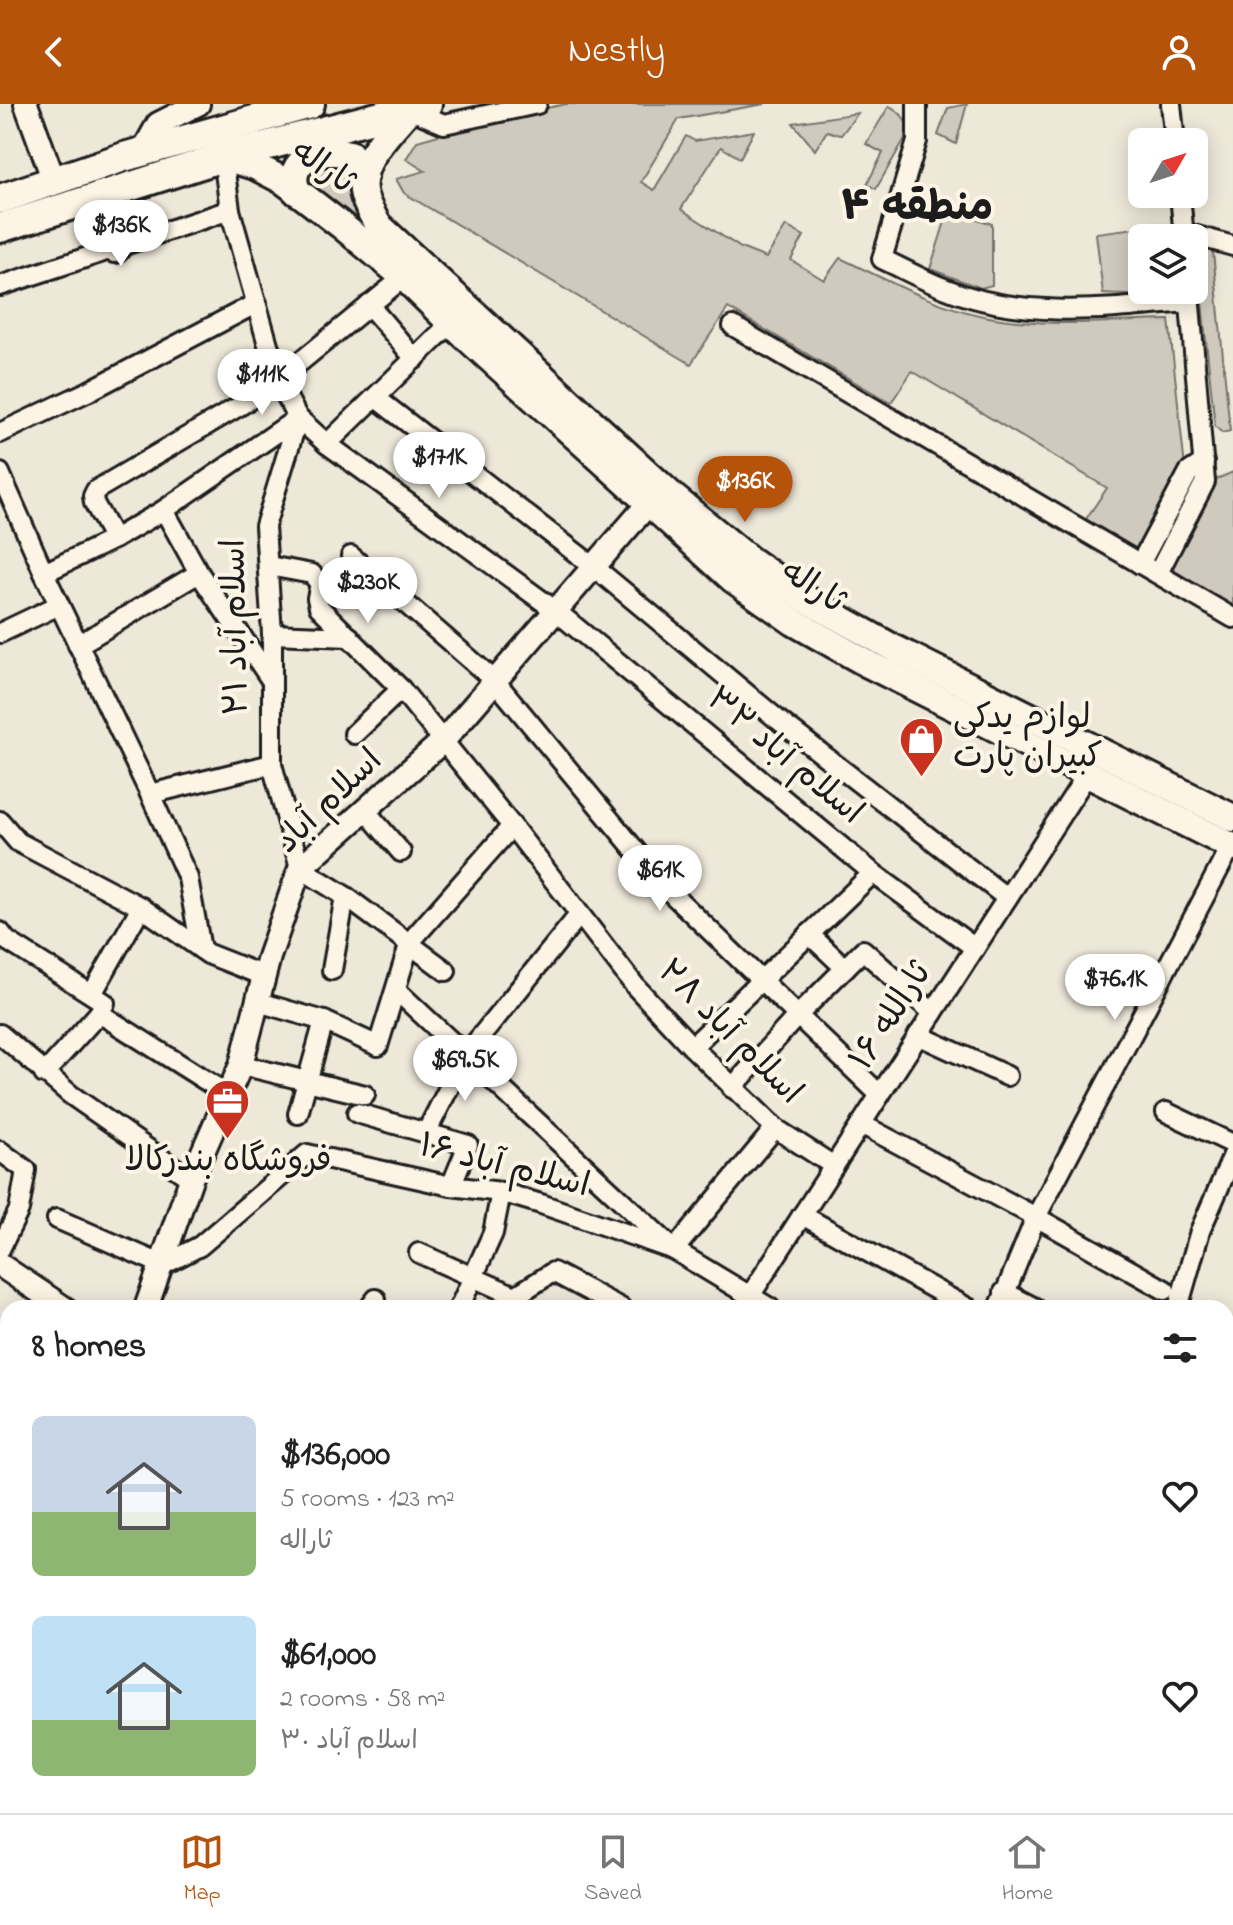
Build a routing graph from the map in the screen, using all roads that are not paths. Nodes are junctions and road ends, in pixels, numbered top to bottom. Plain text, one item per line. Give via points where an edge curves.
1 (26, 104) edge
2 (198, 104) edge
3 (310, 104) edge
4 (537, 104) edge
5 (917, 104) edge
6 (1171, 104) edge
7 (418, 106) edge
8 (1174, 128) edge
9 (143, 151) junction
10 (223, 157) junction
11 (364, 177) junction
12 (54, 181) junction
13 (297, 192) junction
14 (95, 198) junction
15 (0, 199) edge
16 (230, 210) junction
17 (0, 228) edge
18 (1208, 240) edge
19 (1233, 246) edge
20 (115, 248) junction
21 (404, 277) junction
22 (0, 286) edge
23 (257, 303) junction
24 (1132, 304) edge
25 (1190, 304) edge
26 (369, 305) junction
27 (451, 323) junction
28 (733, 326) dead end
29 (415, 359) junction
30 (278, 380) junction
31 (376, 398) junction
32 (298, 418) junction
33 (0, 433) edge
34 (327, 444) junction
35 (1204, 462) junction
36 (0, 473) edge
37 (648, 504) junction
38 (164, 510) junction
39 (114, 539) junction
40 (351, 556) dead end
41 (1140, 564) junction
42 (269, 566) junction
43 (594, 567) junction
44 (44, 573) junction
45 (199, 573) junction
46 (1158, 573) junction
47 (59, 605) junction
48 (556, 611) junction
49 (1233, 618) edge
50 (0, 633) edge
51 (272, 634) junction
52 (350, 637) junction
53 (78, 645) junction
54 (271, 680) junction
55 (495, 681) junction
56 (401, 689) junction
57 (971, 703) junction
58 (354, 734) dead end
59 (444, 740) junction
60 (272, 764) junction
61 (1088, 773) junction
62 (150, 794) junction
63 (365, 810) junction
64 (1233, 818) edge
65 (0, 821) edge
66 (512, 826) junction
67 (1232, 847) edge
68 (401, 852) dead end
69 (300, 868) junction
70 (873, 873) junction
71 (345, 896) junction
72 (1007, 898) junction
73 (141, 907) junction
74 (579, 915) junction
75 (0, 932) edge
76 (809, 934) junction
77 (410, 942) junction
78 (975, 948) junction
79 (201, 949) junction
80 (845, 968) junction
81 (332, 970) dead end
82 (446, 971) dead end
83 (264, 976) junction
84 (761, 980) junction
85 (396, 990) junction
86 (92, 994) junction
87 (258, 1002) junction
88 (99, 1013) junction
89 (933, 1013) junction
90 (798, 1015) junction
91 (324, 1021) junction
92 (0, 1034) edge
93 (918, 1035) junction
94 (692, 1047) junction
95 (465, 1056) junction
96 (241, 1065) junction
97 (44, 1074) junction
98 (1007, 1076) dead end
99 (306, 1082) junction
100 (732, 1088) junction
101 (227, 1094) junction
102 (365, 1095) dead end
103 (880, 1095) junction
104 (1166, 1112) dead end
105 (357, 1113) dead end
106 (298, 1114) dead end
107 (861, 1124) junction
108 (775, 1128) junction
109 (427, 1131) junction
110 (1233, 1144) edge
111 (0, 1151) edge
112 (1233, 1155) edge
113 (834, 1166) junction
114 (191, 1179) junction
115 (451, 1186) junction
116 (501, 1192) junction
117 (802, 1215) junction
118 (1036, 1217) junction
119 (57, 1219) dead end
120 (0, 1249) edge
121 (674, 1250) junction
122 (419, 1253) dead end
123 (0, 1265) edge
124 (163, 1265) junction
125 (474, 1279) junction
126 (1165, 1290) dead end
127 (750, 1296) junction
128 (52, 1300) edge
129 (149, 1300) edge
130 (463, 1300) edge
131 (606, 1300) edge
132 (757, 1300) edge
133 (954, 1300) edge
134 (1002, 1300) edge
135 (1180, 1300) edge

1 - 12 street
2 - 9 street via 158,124
3 - 9 main road
4 - 7 street via 444,124
5 - 24 street via 917,141 882,259 945,289 1002,304 1089,310
6 - 8 street
7 - 10 main road
7 - 11 main road, ثاراله via 372,155
9 - 12 main road
10 - 13 main road, ثاراله via 255,166
10 - 14 main road
10 - 16 street
11 - 13 main road via 350,154 334,150 311,155 296,167
11 - 57 main road, ثاراله via 363,195 378,225 673,497 751,561 895,649
12 - 15 main road
13 - 21 main road, ثاراله
14 - 17 main road
14 - 20 main road
16 - 20 street
16 - 23 street
18 - 19 street
20 - 22 street
21 - 26 street
21 - 27 main road, ثاراله
23 - 30 street
23 - 33 street
25 - 35 street
26 - 29 street
26 - 30 street
27 - 29 street
27 - 37 main road, ثاراله
28 - 41 street
29 - 31 street
30 - 32 street
30 - 39 street via 96,490 94,503
31 - 34 street
31 - 43 street
32 - 34 street, اسلام آباد ۳۲
32 - 38 street
32 - 42 street, اسلام آباد ۲۱ via 265,526
34 - 48 street, اسلام آباد ۳۲
35 - 41 street via 1189,472
35 - 46 street via 1205,482
36 - 44 street
37 - 43 street, اسلام آباد
37 - 57 main road, ثاراله via 733,579 794,622 868,664
38 - 39 street
38 - 45 street
39 - 44 street
40 - 55 street
41 - 46 street
42 - 51 street, اسلام آباد ۲۱
42 - 52 street, اسلام آباد ۲۸ via 312,574 320,584 319,607
43 - 48 street, اسلام آباد
43 - 72 street via 777,719
44 - 47 street
45 - 53 street
45 - 54 street
46 - 49 street
47 - 50 street
47 - 53 street
48 - 55 street, اسلام آباد
48 - 70 street, اسلام آباد ۳۲
51 - 52 street
51 - 54 street, اسلام آباد ۲۱
52 - 56 street, اسلام آباد ۲۸
53 - 62 street
54 - 60 street, اسلام آباد ۲۱
55 - 59 street, اسلام آباد
55 - 84 street via 669,891
56 - 58 street
56 - 59 street, اسلام آباد ۲۸
57 - 61 main road, ثاراله
57 - 64 main road, ثاراله
59 - 63 street, اسلام آباد
59 - 66 street, اسلام آباد ۲۸
60 - 62 street
60 - 69 street, اسلام آباد ۲۱
61 - 67 main road, ثاراله
61 - 72 street, ثارالله ۱۶
62 - 79 street via 188,878
63 - 68 street
63 - 69 street, اسلام آباد
65 - 73 street via 18,842
66 - 74 street, اسلام آباد ۲۸
66 - 77 street
67 - 118 street
69 - 71 street
69 - 83 street, اسلام آباد
70 - 76 street
70 - 78 street, اسلام آباد ۳۲
71 - 77 street
71 - 81 street
72 - 78 street, ثارالله ۱۶
73 - 79 street
73 - 86 street
74 - 94 street, اسلام آباد ۲۸
74 - 95 street
75 - 86 street
76 - 80 street
76 - 84 street
77 - 82 street
77 - 85 street
78 - 89 street, ثارالله ۱۶
79 - 83 street
80 - 89 street via 863,950
80 - 90 street
83 - 87 street, اسلام آباد
84 - 90 street
84 - 94 street
85 - 91 street via 378,1046
85 - 95 street
86 - 88 street via 105,1003
87 - 91 street
87 - 96 street, اسلام آباد
88 - 97 street
88 - 101 street
89 - 93 street, ثارالله ۱۶
90 - 100 street
90 - 103 street
91 - 99 street
92 - 97 street
93 - 98 street
93 - 103 street, ثارالله ۱۶
94 - 100 street, اسلام آباد ۲۸
95 - 109 street
95 - 121 street
96 - 99 street
96 - 101 street, اسلام آباد
97 - 114 street
99 - 102 street
99 - 106 street
100 - 108 street, اسلام آباد ۲۸
101 - 114 street, اسلام آباد
103 - 107 street, ثارالله ۱۶
104 - 110 street
105 - 109 street
107 - 113 street, ثارالله ۱۶
107 - 118 street
108 - 113 street, اسلام آباد ۲۸
108 - 121 street
109 - 115 street via 468,1145
111 - 120 street via 26,1170 19,1210
112 - 135 street via 1200,1231
113 - 117 street, ثارالله ۱۶
114 - 124 street, اسلام آباد
115 - 116 street, اسلام آباد ۱۶
115 - 124 street, اسلام آباد ۱۶ via 307,1154 200,1246
116 - 121 street, اسلام آباد ۱۶
116 - 125 street via 493,1233
117 - 127 street, ثارالله ۱۶
117 - 133 street
118 - 126 street
118 - 134 street
119 - 124 street
121 - 127 street
122 - 125 street
123 - 128 street
124 - 129 street, اسلام آباد
125 - 130 street
125 - 131 street via 515,1296 553,1272
127 - 132 street

